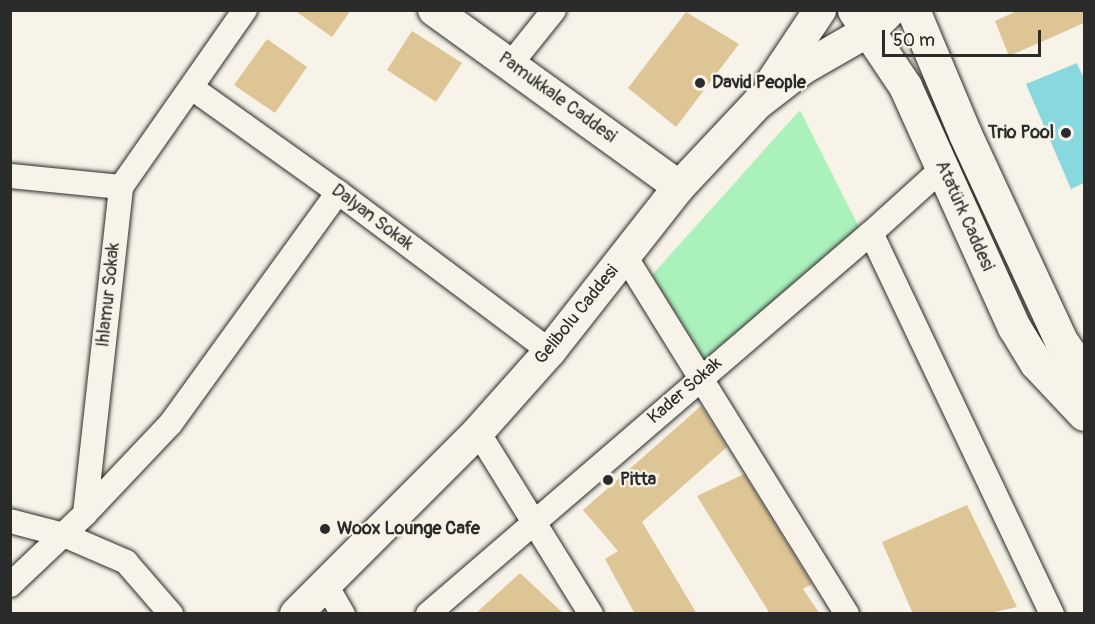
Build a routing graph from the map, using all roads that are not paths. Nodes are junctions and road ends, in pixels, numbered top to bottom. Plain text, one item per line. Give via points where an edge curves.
1 (245, 10) edge
2 (434, 10) edge
3 (554, 10) edge
4 (914, 10) edge
5 (813, 16) edge
6 (870, 17) edge
7 (510, 65) junction
8 (192, 87) junction
9 (758, 103) junction
10 (942, 168) junction
11 (10, 176) edge
12 (120, 187) junction
13 (679, 187) junction
14 (338, 192) junction
15 (871, 233) junction
16 (625, 256) junction
17 (550, 351) junction
18 (1084, 374) edge
19 (701, 378) junction
20 (1084, 414) edge
21 (478, 432) junction
22 (85, 514) junction
23 (10, 521) edge
24 (534, 521) junction
25 (64, 535) junction
26 (10, 585) edge
27 (326, 585) junction
28 (171, 614) edge
29 (296, 614) edge
30 (343, 614) edge
31 (428, 614) edge
32 (591, 614) edge
33 (847, 614) edge
34 (1052, 614) edge

1 - 8 street, Ihlamur Sokak
2 - 7 street, Pamukkale Caddesi
3 - 7 street
4 - 18 main road, Atatürk Caddesi via 965,134 1061,341
5 - 9 street
6 - 9 street, Gelibolu Caddesi
6 - 10 main road, Atatürk Caddesi
7 - 13 street, Pamukkale Caddesi
8 - 12 street, Ihlamur Sokak
8 - 14 street, Dalyan Sokak
9 - 13 street, Gelibolu Caddesi
10 - 15 street, Kader Sokak
10 - 20 main road, Atatürk Caddesi via 1014,327 1036,363
11 - 12 street
12 - 22 street, Ihlamur Sokak
13 - 16 street, Gelibolu Caddesi
14 - 17 street, Dalyan Sokak
14 - 22 street via 171,423
15 - 19 street, Kader Sokak
15 - 34 street
16 - 17 street, Gelibolu Caddesi
16 - 19 street
17 - 21 street, Gelibolu Caddesi
19 - 24 street, Kader Sokak
19 - 33 street
21 - 24 street
21 - 27 street, Gelibolu Caddesi
22 - 25 street
23 - 25 street
24 - 31 street, Kader Sokak
24 - 32 street
25 - 26 street
25 - 28 street via 126,562
27 - 29 street, Gelibolu Caddesi
27 - 30 street

